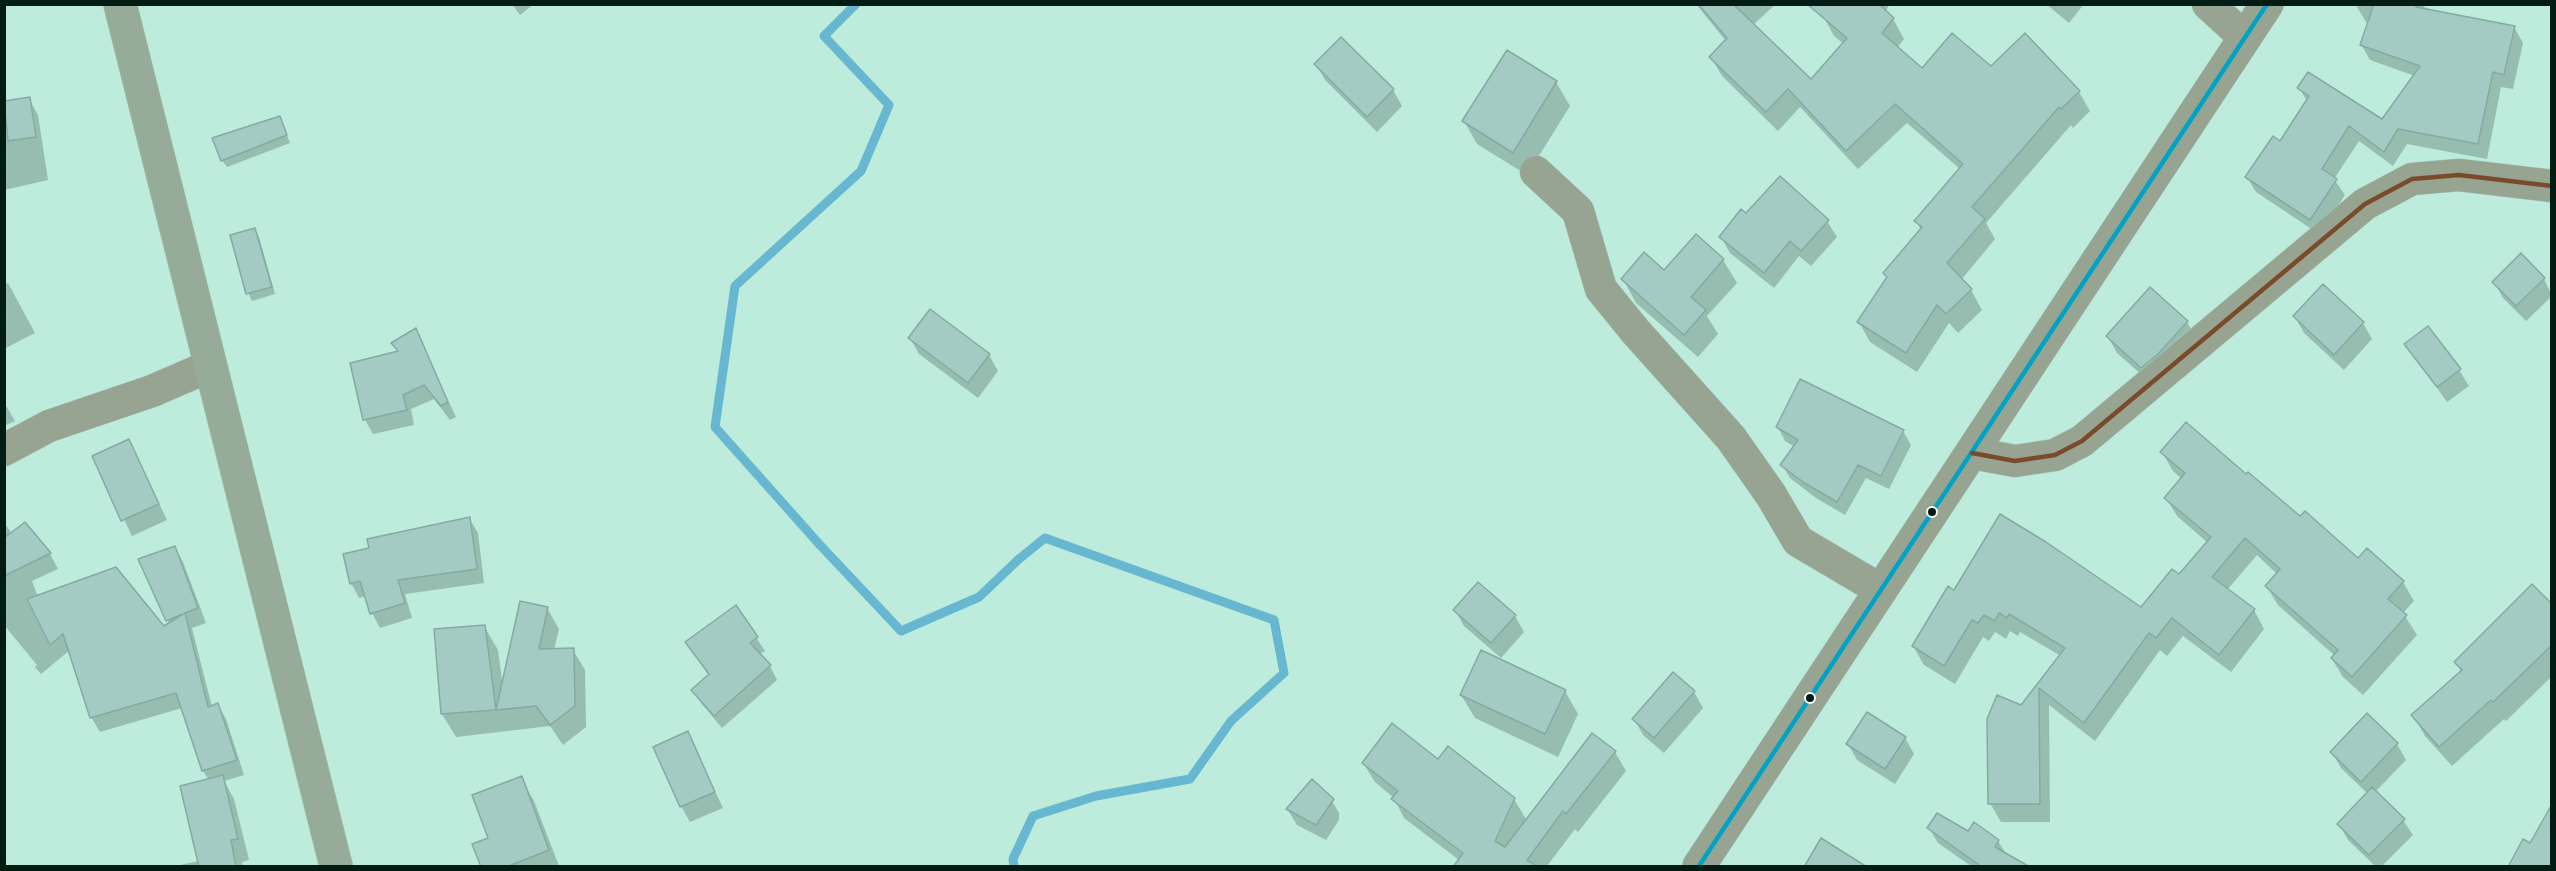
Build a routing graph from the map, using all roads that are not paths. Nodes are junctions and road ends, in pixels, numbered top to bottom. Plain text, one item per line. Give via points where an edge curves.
1 (120, 4) edge
2 (2208, 4) edge
3 (2267, 4) edge
4 (2244, 37) junction
5 (1536, 172) dead end
6 (2552, 186) edge
7 (210, 366) junction
8 (4, 450) edge
9 (1972, 453) junction
10 (1881, 591) junction
11 (336, 867) edge
12 (1699, 867) edge

1 - 7 main road
2 - 4 street
3 - 4 street
4 - 9 street
5 - 10 street via 1578,211 1601,289 1731,438 1798,541
6 - 9 street via 2459,175 2412,179 2365,204 2082,441 2055,455 2015,461
7 - 8 street via 152,392 49,426
7 - 11 main road
9 - 10 street
10 - 12 street

